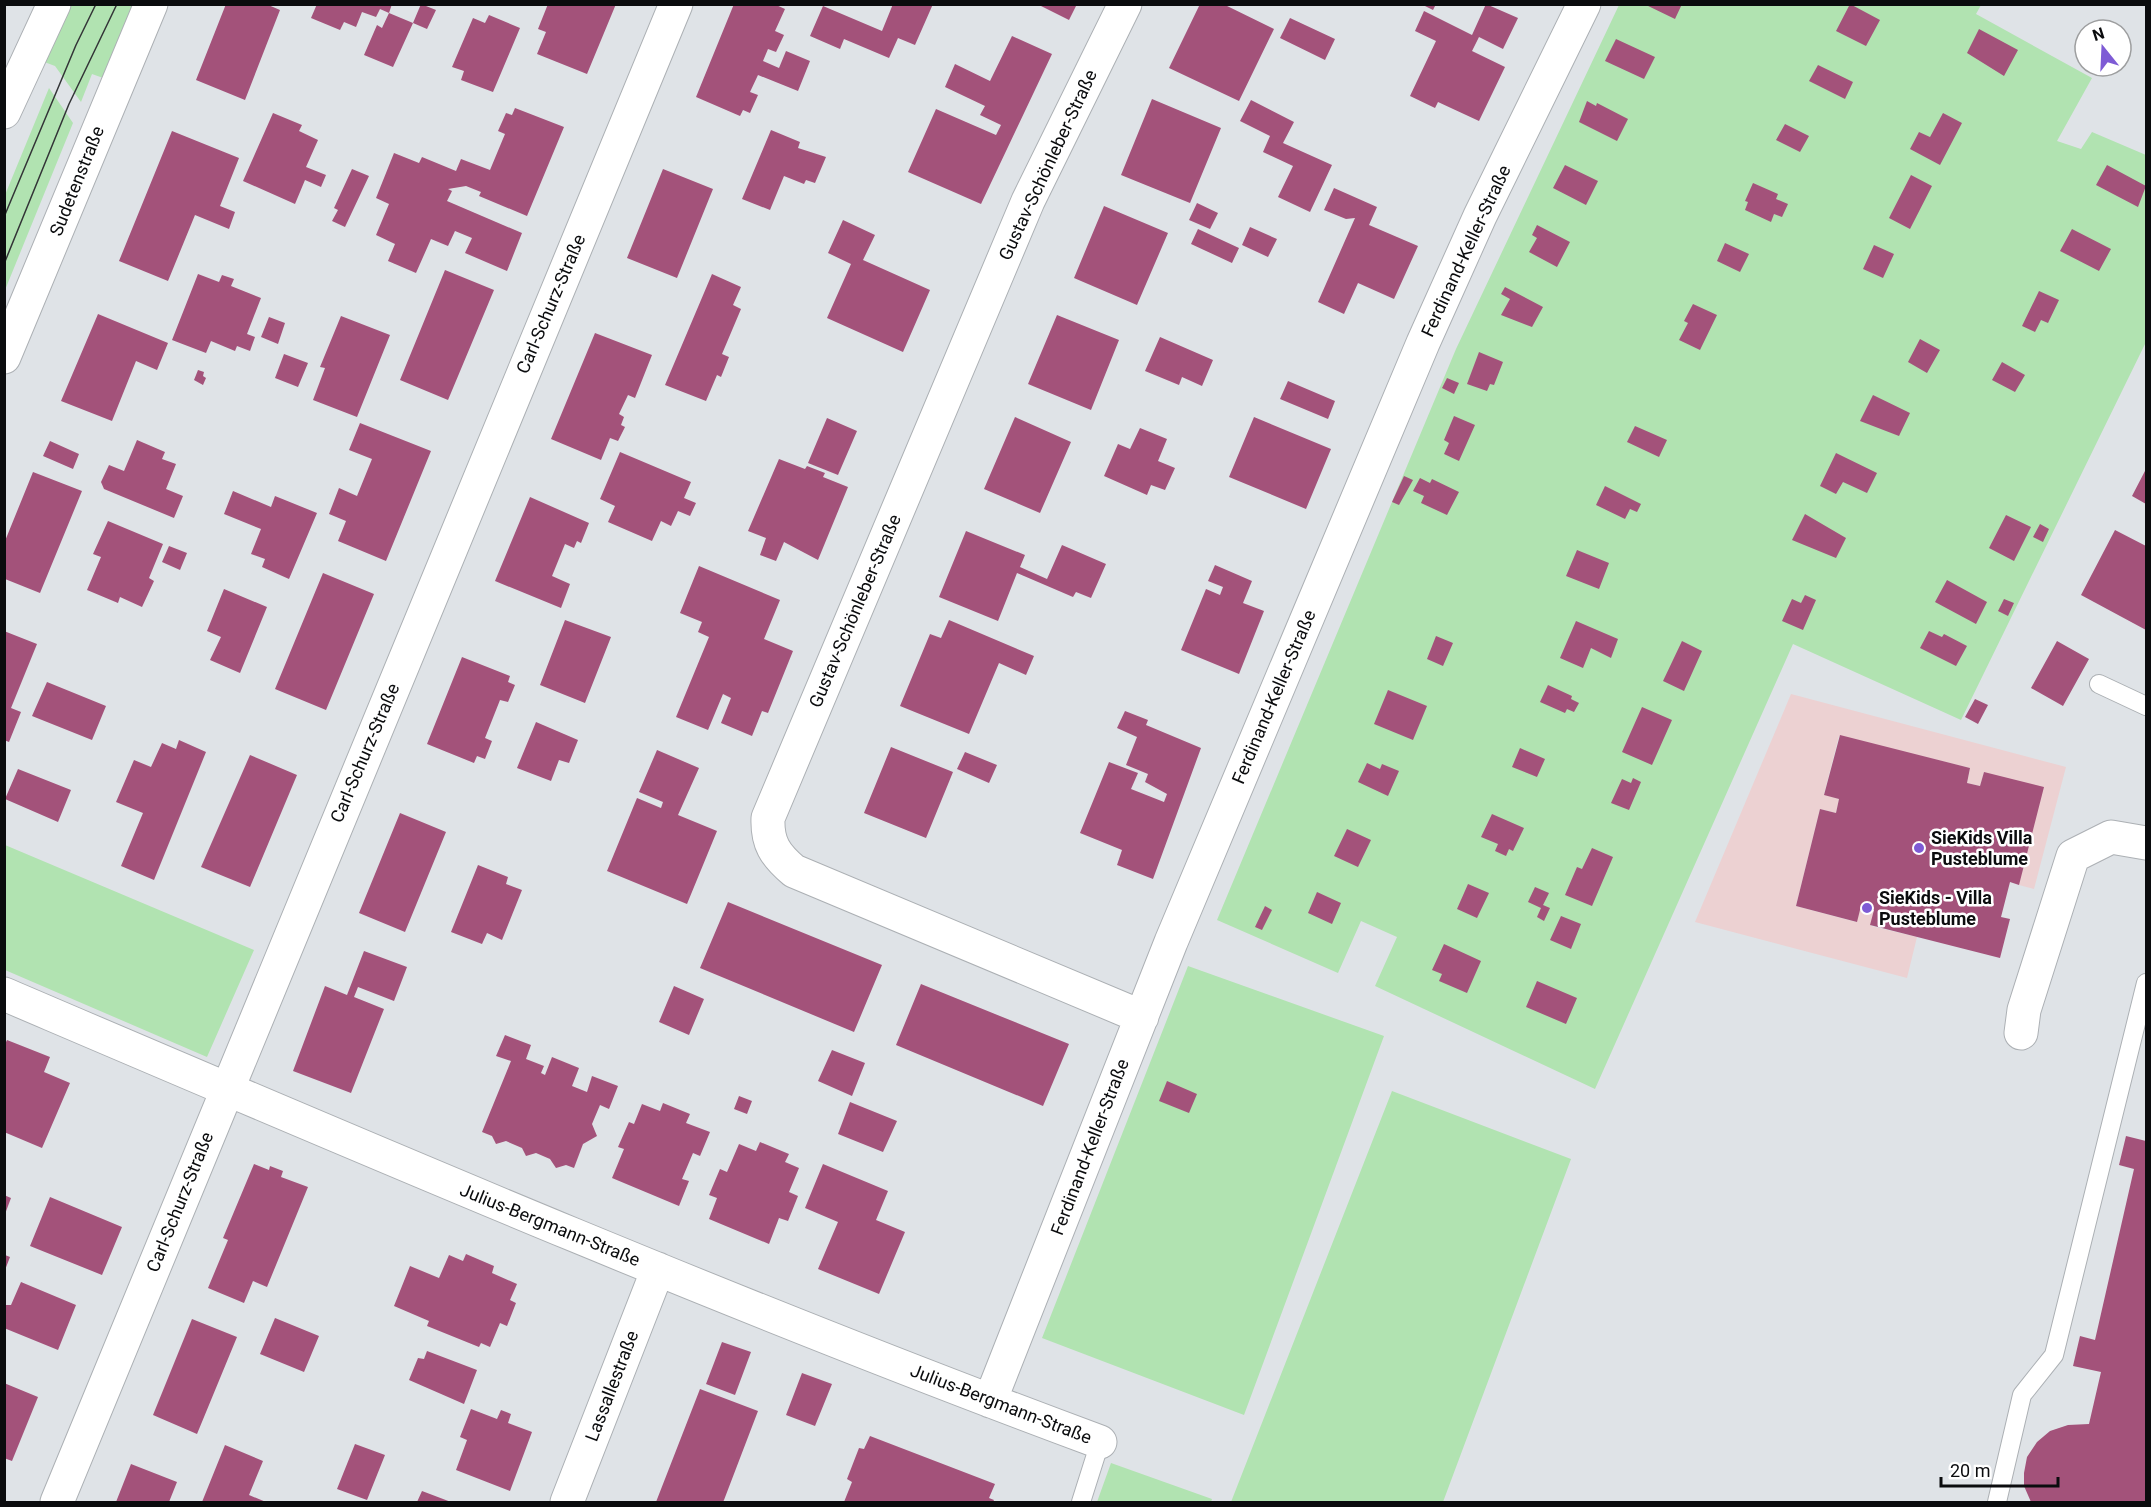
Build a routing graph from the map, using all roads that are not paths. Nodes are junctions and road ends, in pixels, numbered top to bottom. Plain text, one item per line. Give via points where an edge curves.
1 (54, 4) edge
2 (151, 4) edge
3 (676, 4) edge
4 (1125, 4) edge
5 (1584, 4) edge
6 (4, 112) edge
7 (4, 357) edge
8 (2099, 684) dead end
9 (2146, 706) edge
10 (2146, 843) edge
11 (2146, 983) edge
12 (4, 994) edge
13 (1142, 1017) junction
14 (2020, 1033) dead end
15 (226, 1089) junction
16 (658, 1269) junction
17 (990, 1401) junction
18 (1100, 1442) joint
19 (57, 1503) edge
20 (567, 1503) edge
21 (1081, 1503) edge
22 (1997, 1503) edge

1 - 6 street
2 - 7 street, Sudetenstraße
3 - 15 street, Carl-Schurz-Straße
4 - 13 street, Gustav-Schönleber-Straße via 1028,201 768,818 768,836 776,855 794,870
5 - 13 street, Ferdinand-Keller-Straße via 1480,216 1424,342
8 - 9 lane
10 - 14 street via 2111,837 2073,856
11 - 22 lane via 2054,1355 2022,1395
12 - 15 street, Julius-Bergmann-Straße
13 - 17 street, Ferdinand-Keller-Straße
15 - 16 street, Julius-Bergmann-Straße
15 - 19 street, Carl-Schurz-Straße
16 - 17 street, Julius-Bergmann-Straße
16 - 20 street, Lassallestraße
17 - 18 street, Julius-Bergmann-Straße
18 - 21 lane

